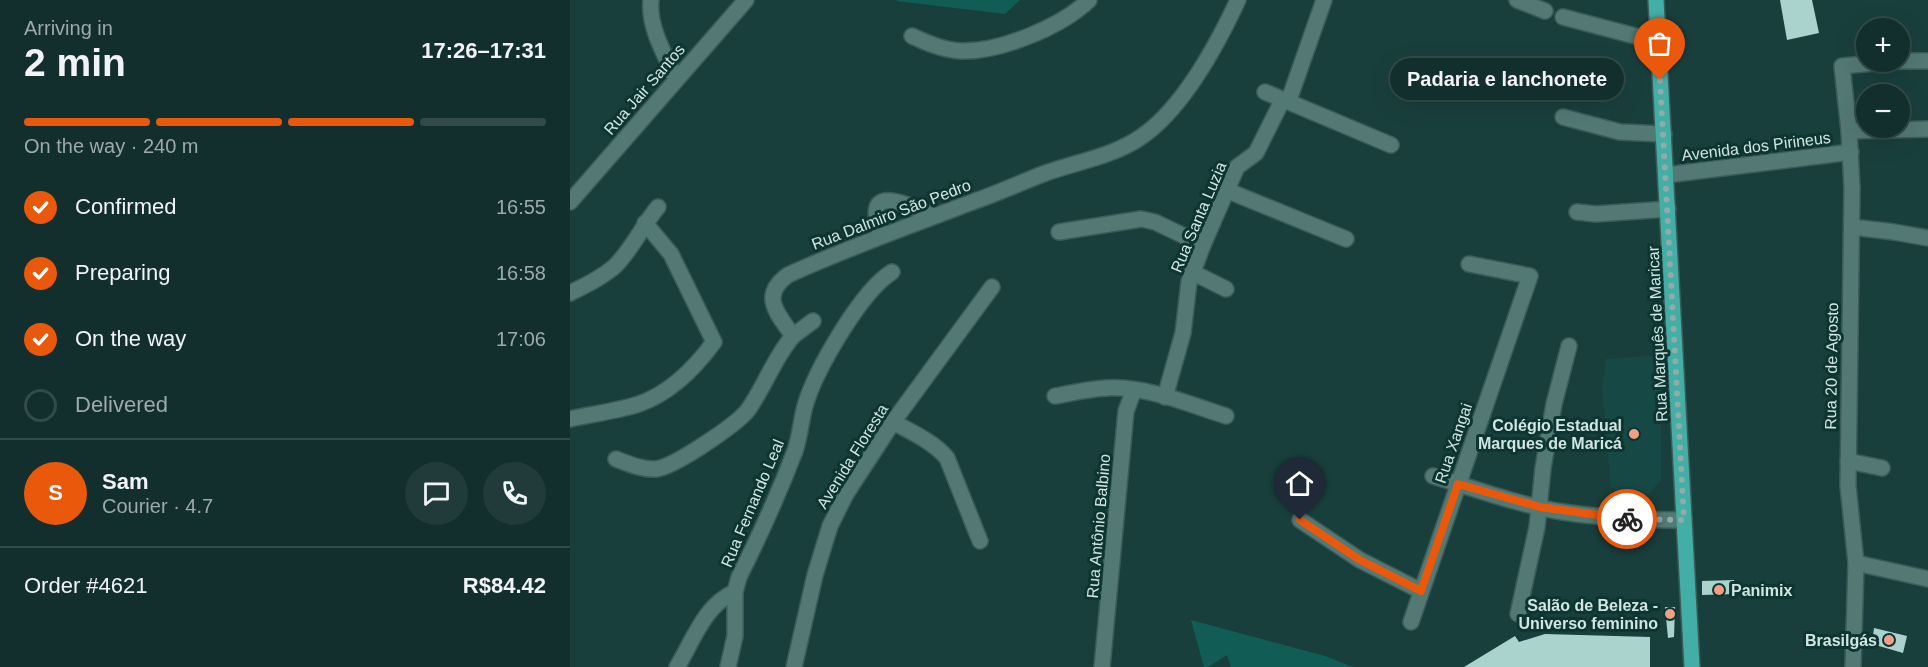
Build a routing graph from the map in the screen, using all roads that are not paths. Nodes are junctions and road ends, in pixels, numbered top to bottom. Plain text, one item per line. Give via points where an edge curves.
1 (651, 0) edge
2 (746, 0) edge
3 (1089, 0) edge
4 (1238, 0) edge
5 (1324, 0) edge
6 (1517, 0) edge
7 (1656, 0) edge
8 (1545, 11) dead end
9 (1563, 17) dead end
10 (912, 36) dead end
11 (1658, 42) junction
12 (1910, 61) edge
13 (1928, 61) edge
14 (1856, 65) edge
15 (676, 79) junction
16 (1265, 92) dead end
17 (1285, 101) junction
18 (1563, 117) dead end
19 (1928, 129) edge
20 (1849, 131) junction
21 (1664, 134) junction
22 (1391, 145) dead end
23 (1851, 152) junction
24 (1666, 175) junction
25 (1226, 190) junction
26 (570, 202) edge
27 (658, 207) dead end
28 (1668, 209) junction
29 (1577, 212) dead end
30 (933, 216) junction
31 (645, 223) junction
32 (1852, 227) junction
33 (1059, 231) dead end
34 (881, 235) junction
35 (1928, 238) edge
36 (1346, 239) dead end
37 (1203, 245) junction
38 (1469, 264) dead end
39 (892, 272) dead end
40 (1192, 272) junction
41 (992, 287) dead end
42 (1226, 289) dead end
43 (570, 293) edge
44 (813, 321) dead end
45 (793, 336) junction
46 (1569, 346) dead end
47 (1134, 390) junction
48 (1055, 396) dead end
49 (1165, 396) junction
50 (1226, 416) dead end
51 (570, 419) edge
52 (893, 422) junction
53 (616, 459) dead end
54 (1848, 461) junction
55 (1882, 468) dead end
56 (1433, 476) dead end
57 (1458, 484) junction
58 (1540, 507) junction
59 (1300, 520) dead end
60 (1684, 520) junction
61 (980, 541) dead end
62 (1856, 563) junction
63 (1928, 579) edge
64 (1421, 591) junction
65 (735, 592) junction
66 (1518, 614) dead end
67 (1411, 622) dead end
68 (677, 667) edge
69 (728, 667) edge
70 (794, 667) edge
71 (1102, 667) edge
72 (1692, 667) edge
73 (1853, 667) edge

1 - 15 street via 653,24
2 - 15 street, Rua Jair Santos
3 - 10 street via 1060,23 991,47 961,51
4 - 30 street, Rua Dalmiro São Pedro via 1201,68 1166,114 1141,137
5 - 17 street, Rua Santa Luzia via 1290,97
6 - 8 street
7 - 11 main road, Rua Marquês de Maricar
9 - 11 street
11 - 21 main road, Rua Marquês de Maricar
12 - 13 street
14 - 20 street, Rua 20 de Agosto via 1842,66
15 - 26 street, Rua Jair Santos
16 - 17 street
17 - 22 street
17 - 25 street, Rua Santa Luzia via 1260,148 1237,167
18 - 21 street via 1620,132
19 - 20 street
20 - 23 street, Rua 20 de Agosto
21 - 24 main road, Rua Marquês de Maricar
23 - 24 street, Avenida dos Pirineus
23 - 32 street, Rua 20 de Agosto
24 - 28 main road, Rua Marquês de Maricar
25 - 36 street
25 - 37 street, Rua Santa Luzia
27 - 31 street
28 - 29 street
28 - 60 main road, Rua Marquês de Maricar
30 - 34 street, Rua Dalmiro São Pedro
30 - 34 street via 902,202 885,200 875,211
31 - 43 street via 614,266
31 - 51 street via 671,254 714,339 712,346 671,389 637,405
32 - 35 street
32 - 54 street, Rua 20 de Agosto
33 - 37 street via 1141,219
34 - 45 street, Rua Dalmiro São Pedro via 780,281 772,294 774,305
37 - 40 street, Rua Santa Luzia
38 - 57 street, Rua Xangai via 1530,276
39 - 65 street, Rua Fernando Leal via 871,290 831,349 805,404 798,441
40 - 42 street
40 - 49 street, Rua Santa Luzia via 1183,333
41 - 52 street, Avenida Floresta
44 - 45 street
45 - 53 street via 748,410 732,426 664,467 648,469
46 - 58 street via 1554,404
47 - 48 street via 1095,389
47 - 49 street
47 - 71 street, Rua Antônio Balbino via 1126,411
49 - 50 street
52 - 61 street via 947,458
52 - 70 street, Avenida Floresta via 830,526 814,575
54 - 55 street
54 - 62 street, Rua 20 de Agosto via 1848,503
56 - 57 street
57 - 58 street
57 - 64 street, Rua Xangai
58 - 60 street via 1623,518
58 - 66 street
59 - 64 street via 1360,560
60 - 72 main road, Rua Marquês de Maricar
62 - 63 street
62 - 73 street, Rua 20 de Agosto
64 - 67 street, Rua Xangai
65 - 68 street via 707,614
65 - 69 street, Rua Fernando Leal via 735,636

